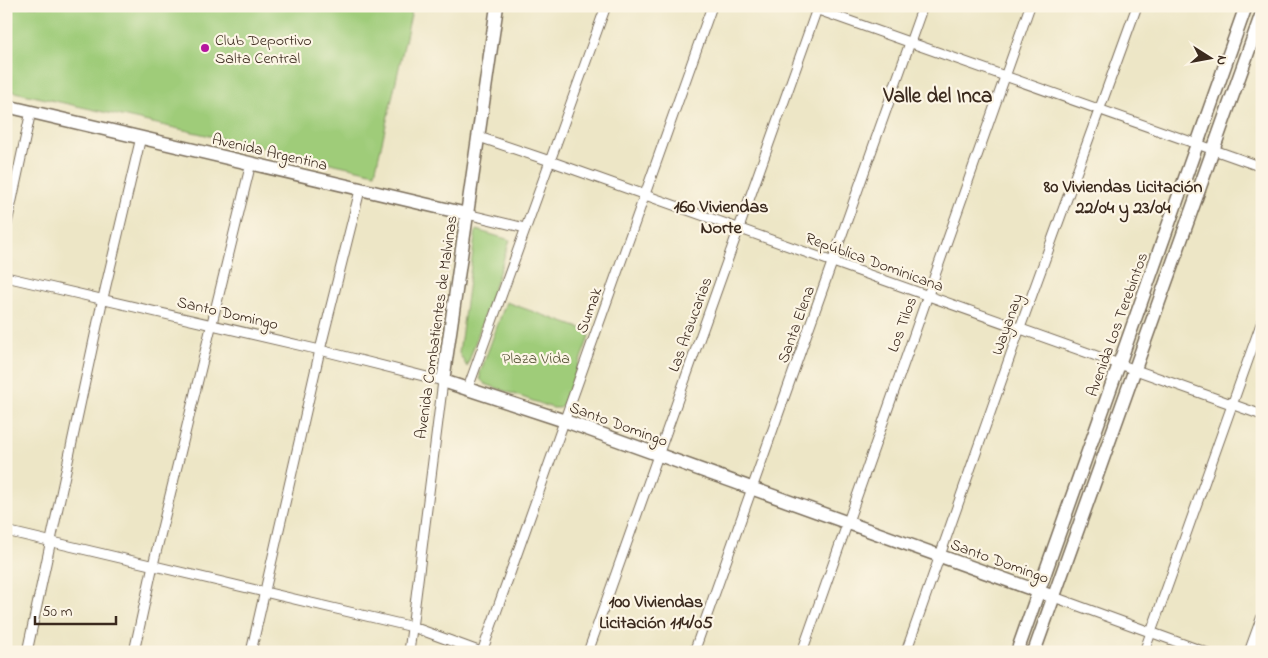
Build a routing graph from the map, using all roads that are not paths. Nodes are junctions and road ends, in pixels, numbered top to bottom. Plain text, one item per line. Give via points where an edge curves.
1 (606, 6) edge
2 (712, 6) edge
3 (807, 6) edge
4 (923, 6) edge
5 (1030, 6) edge
6 (1137, 6) edge
7 (1246, 6) edge
8 (495, 7) edge
9 (817, 8) edge
10 (1262, 13) edge
11 (910, 42) junction
12 (1005, 76) junction
13 (6, 106) edge
14 (1100, 110) junction
15 (31, 112) junction
16 (141, 137) junction
17 (479, 138) junction
18 (1197, 144) junction
19 (1213, 150) junction
20 (550, 161) junction
21 (251, 163) junction
22 (1262, 167) edge
23 (360, 190) junction
24 (646, 195) junction
25 (466, 214) junction
26 (6, 228) edge
27 (525, 228) junction
28 (739, 229) junction
29 (833, 262) junction
30 (6, 277) edge
31 (927, 296) junction
32 (103, 298) junction
33 (1262, 321) edge
34 (212, 325) junction
35 (1020, 328) junction
36 (320, 350) junction
37 (1119, 364) junction
38 (1135, 369) junction
39 (443, 381) junction
40 (468, 388) junction
41 (1232, 404) junction
42 (1262, 414) edge
43 (565, 421) junction
44 (659, 454) junction
45 (753, 488) junction
46 (847, 521) junction
47 (6, 531) edge
48 (52, 542) junction
49 (940, 555) junction
50 (153, 565) junction
51 (1038, 591) junction
52 (264, 592) junction
53 (1054, 597) junction
54 (1262, 616) edge
55 (413, 627) junction
56 (1151, 632) junction
57 (27, 652) edge
58 (134, 652) edge
59 (251, 652) edge
60 (409, 652) edge
61 (482, 652) edge
62 (588, 652) edge
63 (694, 652) edge
64 (802, 652) edge
65 (906, 652) edge
66 (1016, 652) edge
67 (1034, 652) edge
68 (1144, 652) edge
69 (1205, 652) edge
70 (1249, 652) edge

1 - 20 street
2 - 24 street, Sumak
3 - 9 street
4 - 11 street, Santa Elena
5 - 12 street, Los Tilos
6 - 14 street, Wayanay
7 - 18 street, Avenida Los Terebintos
8 - 17 street, Avenida Combatientes de Malvinas
9 - 11 street
9 - 28 street, Las Araucarias
10 - 19 street, Avenida Los Terebintos
11 - 12 street
11 - 29 street, Santa Elena
12 - 14 street
12 - 31 street, Los Tilos
13 - 15 street, Avenida Argentina
14 - 18 street
14 - 35 street, Wayanay
15 - 16 street, Avenida Argentina
15 - 26 street
16 - 21 street, Avenida Argentina
16 - 32 street
17 - 20 street, República Dominicana
17 - 25 street, Avenida Combatientes de Malvinas
18 - 19 street
18 - 37 street, Avenida Los Terebintos
19 - 22 street
19 - 38 street, Avenida Los Terebintos
20 - 24 street, República Dominicana
20 - 27 street
21 - 23 street, Avenida Argentina
21 - 34 street
23 - 25 street, Avenida Argentina
23 - 36 street
24 - 28 street, República Dominicana
24 - 43 street, Sumak
25 - 27 street, Avenida Argentina
25 - 39 street, Avenida Combatientes de Malvinas
27 - 40 street
28 - 29 street, República Dominicana
28 - 44 street, Las Araucarias
29 - 31 street, República Dominicana
29 - 45 street, Santa Elena
30 - 32 street, Santo Domingo
31 - 35 street, República Dominicana
31 - 46 street, Los Tilos
32 - 34 street, Santo Domingo
32 - 48 street
33 - 41 street
34 - 36 street, Santo Domingo
34 - 50 street
35 - 37 street, República Dominicana
35 - 49 street, Wayanay
36 - 39 street, Santo Domingo
36 - 52 street
37 - 38 street, República Dominicana
37 - 51 street, Avenida Los Terebintos
38 - 41 street, República Dominicana
38 - 53 street, Avenida Los Terebintos
39 - 40 street, Santo Domingo
39 - 55 street, Avenida Combatientes de Malvinas
40 - 43 street, Santo Domingo
41 - 42 street, República Dominicana
41 - 56 street
43 - 44 street, Santo Domingo
43 - 61 street, Sumak
44 - 45 street, Santo Domingo
44 - 62 street, Las Araucarias
45 - 46 street, Santo Domingo
45 - 63 street, Santa Elena
46 - 49 street, Santo Domingo
46 - 64 street, Los Tilos
47 - 48 street
48 - 50 street
48 - 57 street
49 - 51 street, Santo Domingo
49 - 65 street, Wayanay
50 - 52 street
50 - 58 street
51 - 53 street, Santo Domingo
51 - 66 street, Avenida Los Terebintos
52 - 55 street
52 - 59 street
53 - 56 street, Santo Domingo
53 - 67 street, Avenida Los Terebintos
54 - 70 street
55 - 60 street, Avenida Combatientes de Malvinas
55 - 61 street
56 - 68 street
56 - 69 street, Santo Domingo

